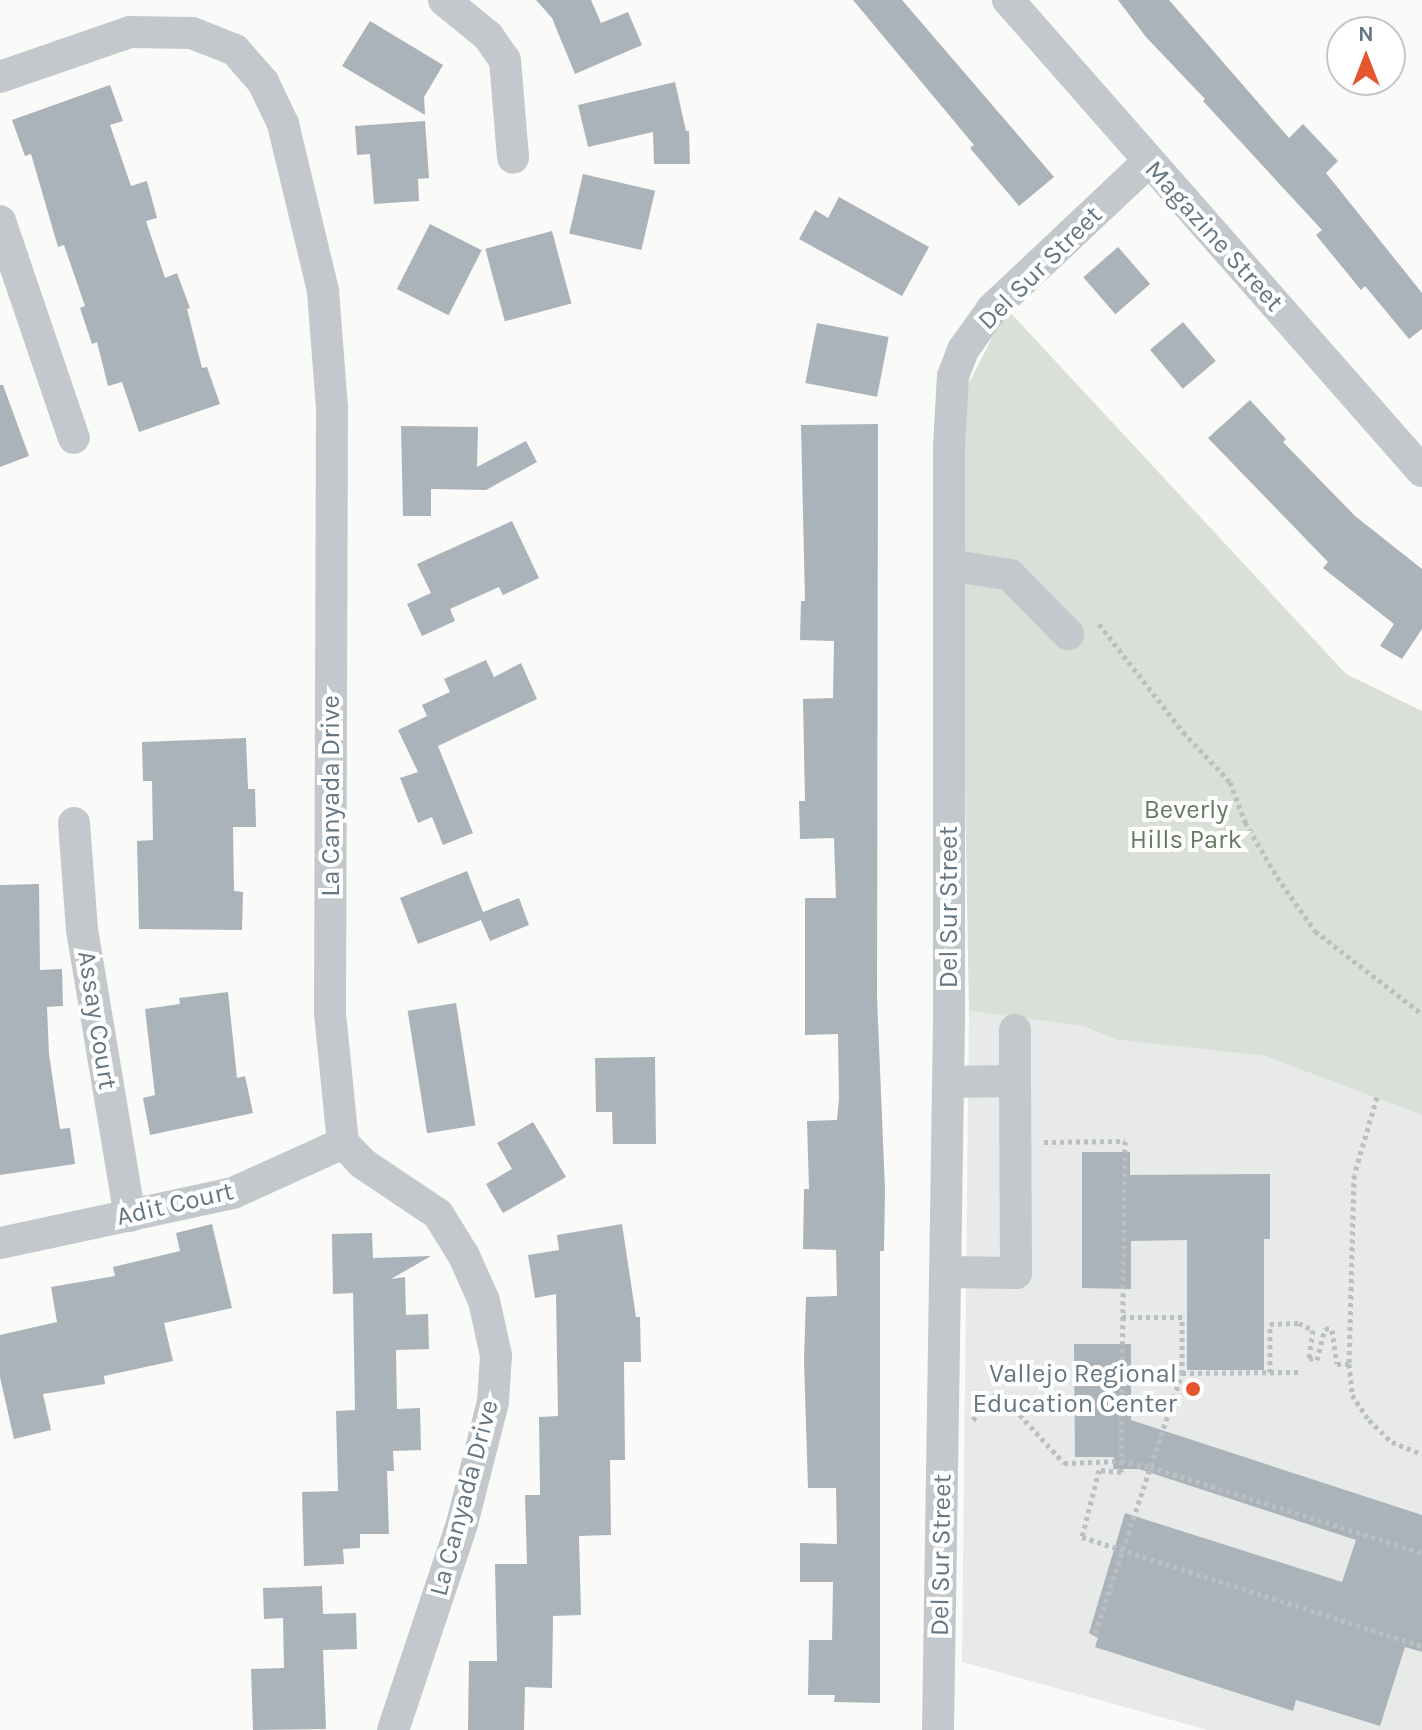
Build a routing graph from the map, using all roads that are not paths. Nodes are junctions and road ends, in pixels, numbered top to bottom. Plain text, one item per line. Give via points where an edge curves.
1 (444, 0) edge
2 (1008, 0) edge
3 (0, 77) edge
4 (513, 158) dead end
5 (1148, 162) junction
6 (0, 221) edge
7 (74, 438) dead end
8 (1422, 471) edge
9 (949, 565) junction
10 (1068, 634) road end
11 (74, 823) dead end
12 (1015, 1030) dead end
13 (1015, 1081) junction
14 (948, 1082) junction
15 (343, 1143) junction
16 (130, 1216) junction
17 (0, 1243) edge
18 (945, 1272) junction
19 (393, 1730) edge
20 (938, 1730) edge

1 - 4 street via 488,36 505,60
2 - 5 street, Magazine Street
3 - 15 street, La Canyada Drive via 130,32 192,33 235,50 263,82 283,124 323,291 332,407 330,1013
5 - 8 street, Magazine Street
5 - 9 street, Del Sur Street via 992,309 963,350 953,376
6 - 7 street
9 - 10 street via 1010,575
9 - 14 street, Del Sur Street
11 - 16 street, Assay Court via 82,930
12 - 13 street
13 - 14 street
13 - 18 street via 1016,1273
14 - 18 street, Del Sur Street
15 - 16 street, Adit Court via 233,1193
15 - 19 street, La Canyada Drive via 362,1163 438,1214 484,1301 496,1355 493,1402 462,1524
16 - 17 street, Adit Court
18 - 20 street, Del Sur Street

